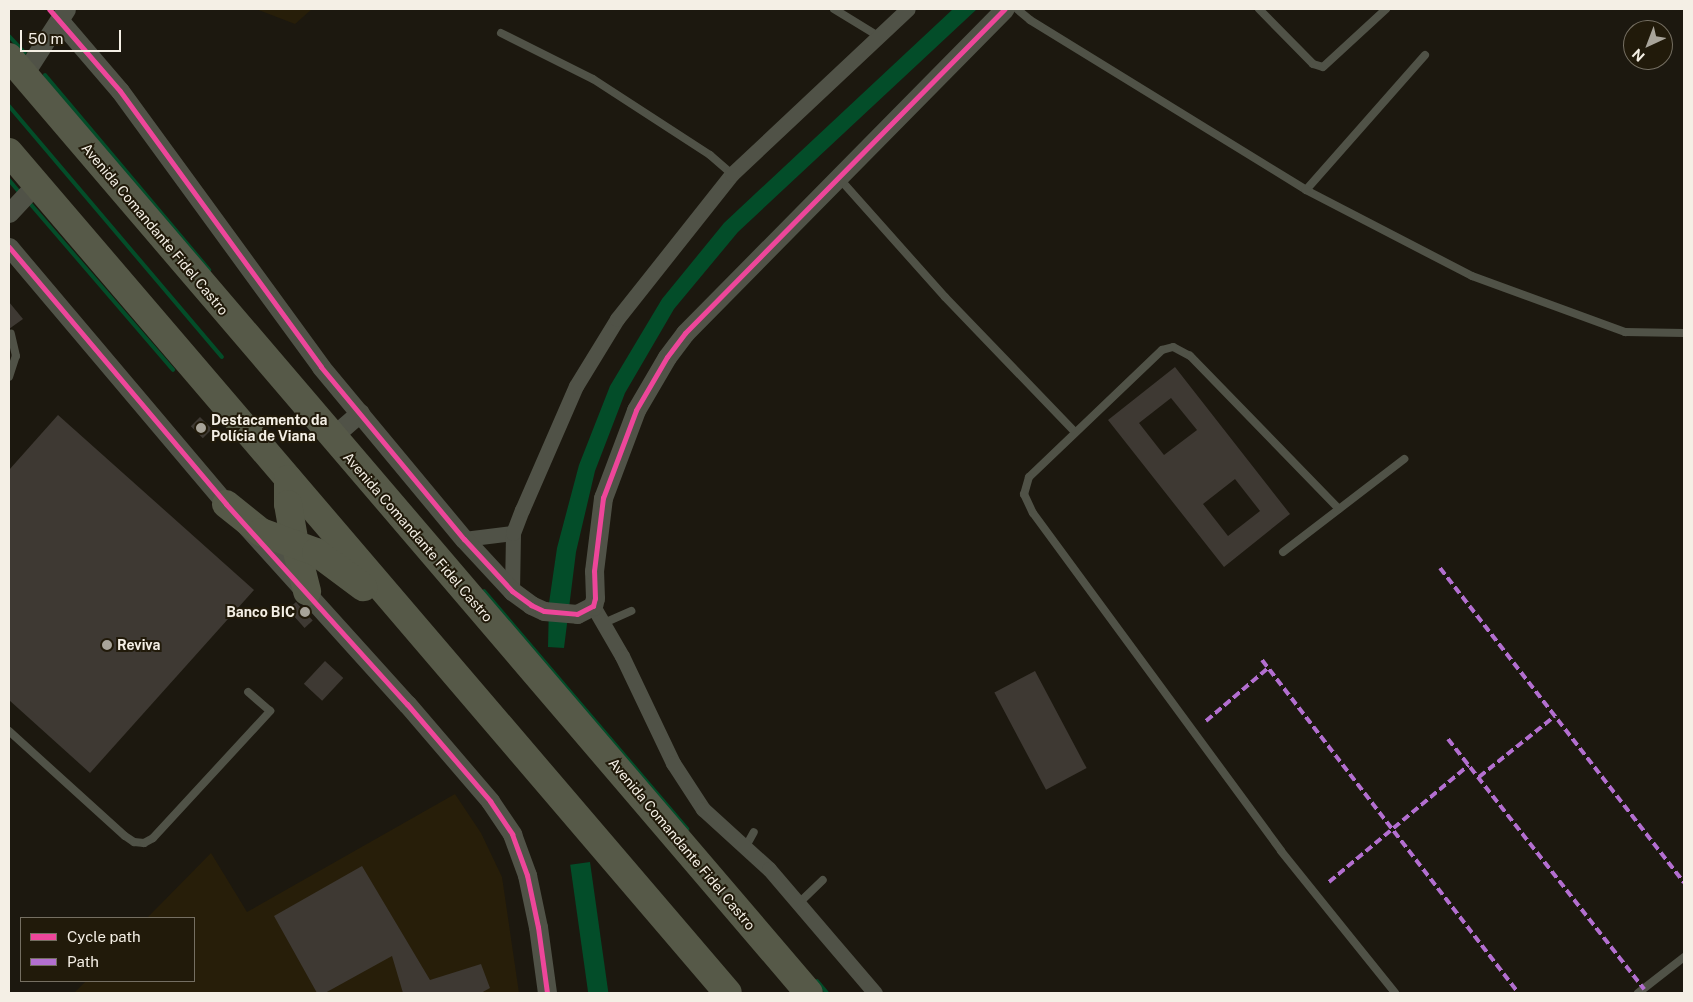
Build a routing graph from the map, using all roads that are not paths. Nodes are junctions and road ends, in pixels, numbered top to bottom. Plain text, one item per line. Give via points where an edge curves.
1 (834, 9) edge
2 (908, 9) edge
3 (1005, 9) edge
4 (1017, 9) edge
5 (1259, 9) edge
6 (1386, 9) edge
7 (58, 13) edge
8 (501, 33) dead end
9 (878, 36) junction
10 (1425, 55) dead end
11 (16, 65) edge
12 (9, 152) edge
13 (732, 174) junction
14 (838, 177) junction
15 (36, 184) junction
16 (1306, 190) junction
17 (9, 213) edge
18 (9, 248) edge
19 (1684, 333) edge
20 (11, 334) dead end
21 (9, 377) edge
22 (360, 413) junction
23 (1075, 432) junction
24 (332, 437) junction
25 (1404, 459) dead end
26 (288, 492) junction
27 (1338, 509) junction
28 (235, 513) junction
29 (513, 533) junction
30 (464, 538) junction
31 (294, 544) junction
32 (1283, 552) dead end
33 (307, 591) junction
34 (512, 591) junction
35 (585, 610) junction
36 (631, 611) dead end
37 (604, 623) junction
38 (424, 641) junction
39 (248, 692) dead end
40 (9, 731) edge
41 (754, 832) dead end
42 (745, 848) junction
43 (823, 880) dead end
44 (798, 903) junction
45 (1684, 958) edge
46 (547, 993) edge
47 (728, 993) edge
48 (809, 993) edge
49 (876, 993) edge
50 (1395, 993) edge
51 (1638, 993) edge

1 - 9 lane
2 - 9 street
3 - 14 street
4 - 16 lane
5 - 6 lane via 1313,64 1323,66
7 - 11 street
7 - 22 street via 120,91 321,367
8 - 13 lane via 593,80 710,156
9 - 13 street
10 - 16 lane
11 - 24 highway, Avenida Comandante Fidel Castro
12 - 15 highway
13 - 29 street via 636,292 599,346 576,386
14 - 23 lane via 945,297
14 - 35 street via 685,333 648,387 603,498
15 - 17 street
15 - 26 highway
16 - 19 lane via 1472,276 1625,332
18 - 28 street
20 - 21 lane via 16,356
22 - 24 street
22 - 30 street
23 - 27 lane via 1162,350 1173,347 1190,356
23 - 50 lane via 1029,477 1024,494 1033,513 1281,851
24 - 48 highway, Avenida Comandante Fidel Castro
25 - 27 lane
26 - 28 highway via 271,524
26 - 31 highway
26 - 38 highway
27 - 32 lane
28 - 31 highway
28 - 33 street
29 - 30 street
29 - 34 street
30 - 34 street
31 - 33 highway
31 - 38 highway via 334,564
33 - 46 street via 490,800 512,834 527,875
34 - 35 street via 544,611
35 - 37 street
36 - 37 lane
37 - 42 street via 673,763 703,809
38 - 47 highway
39 - 40 lane via 270,711 153,838 144,843 134,842 125,836
41 - 42 lane
42 - 44 street
43 - 44 lane
44 - 49 street
45 - 51 lane

